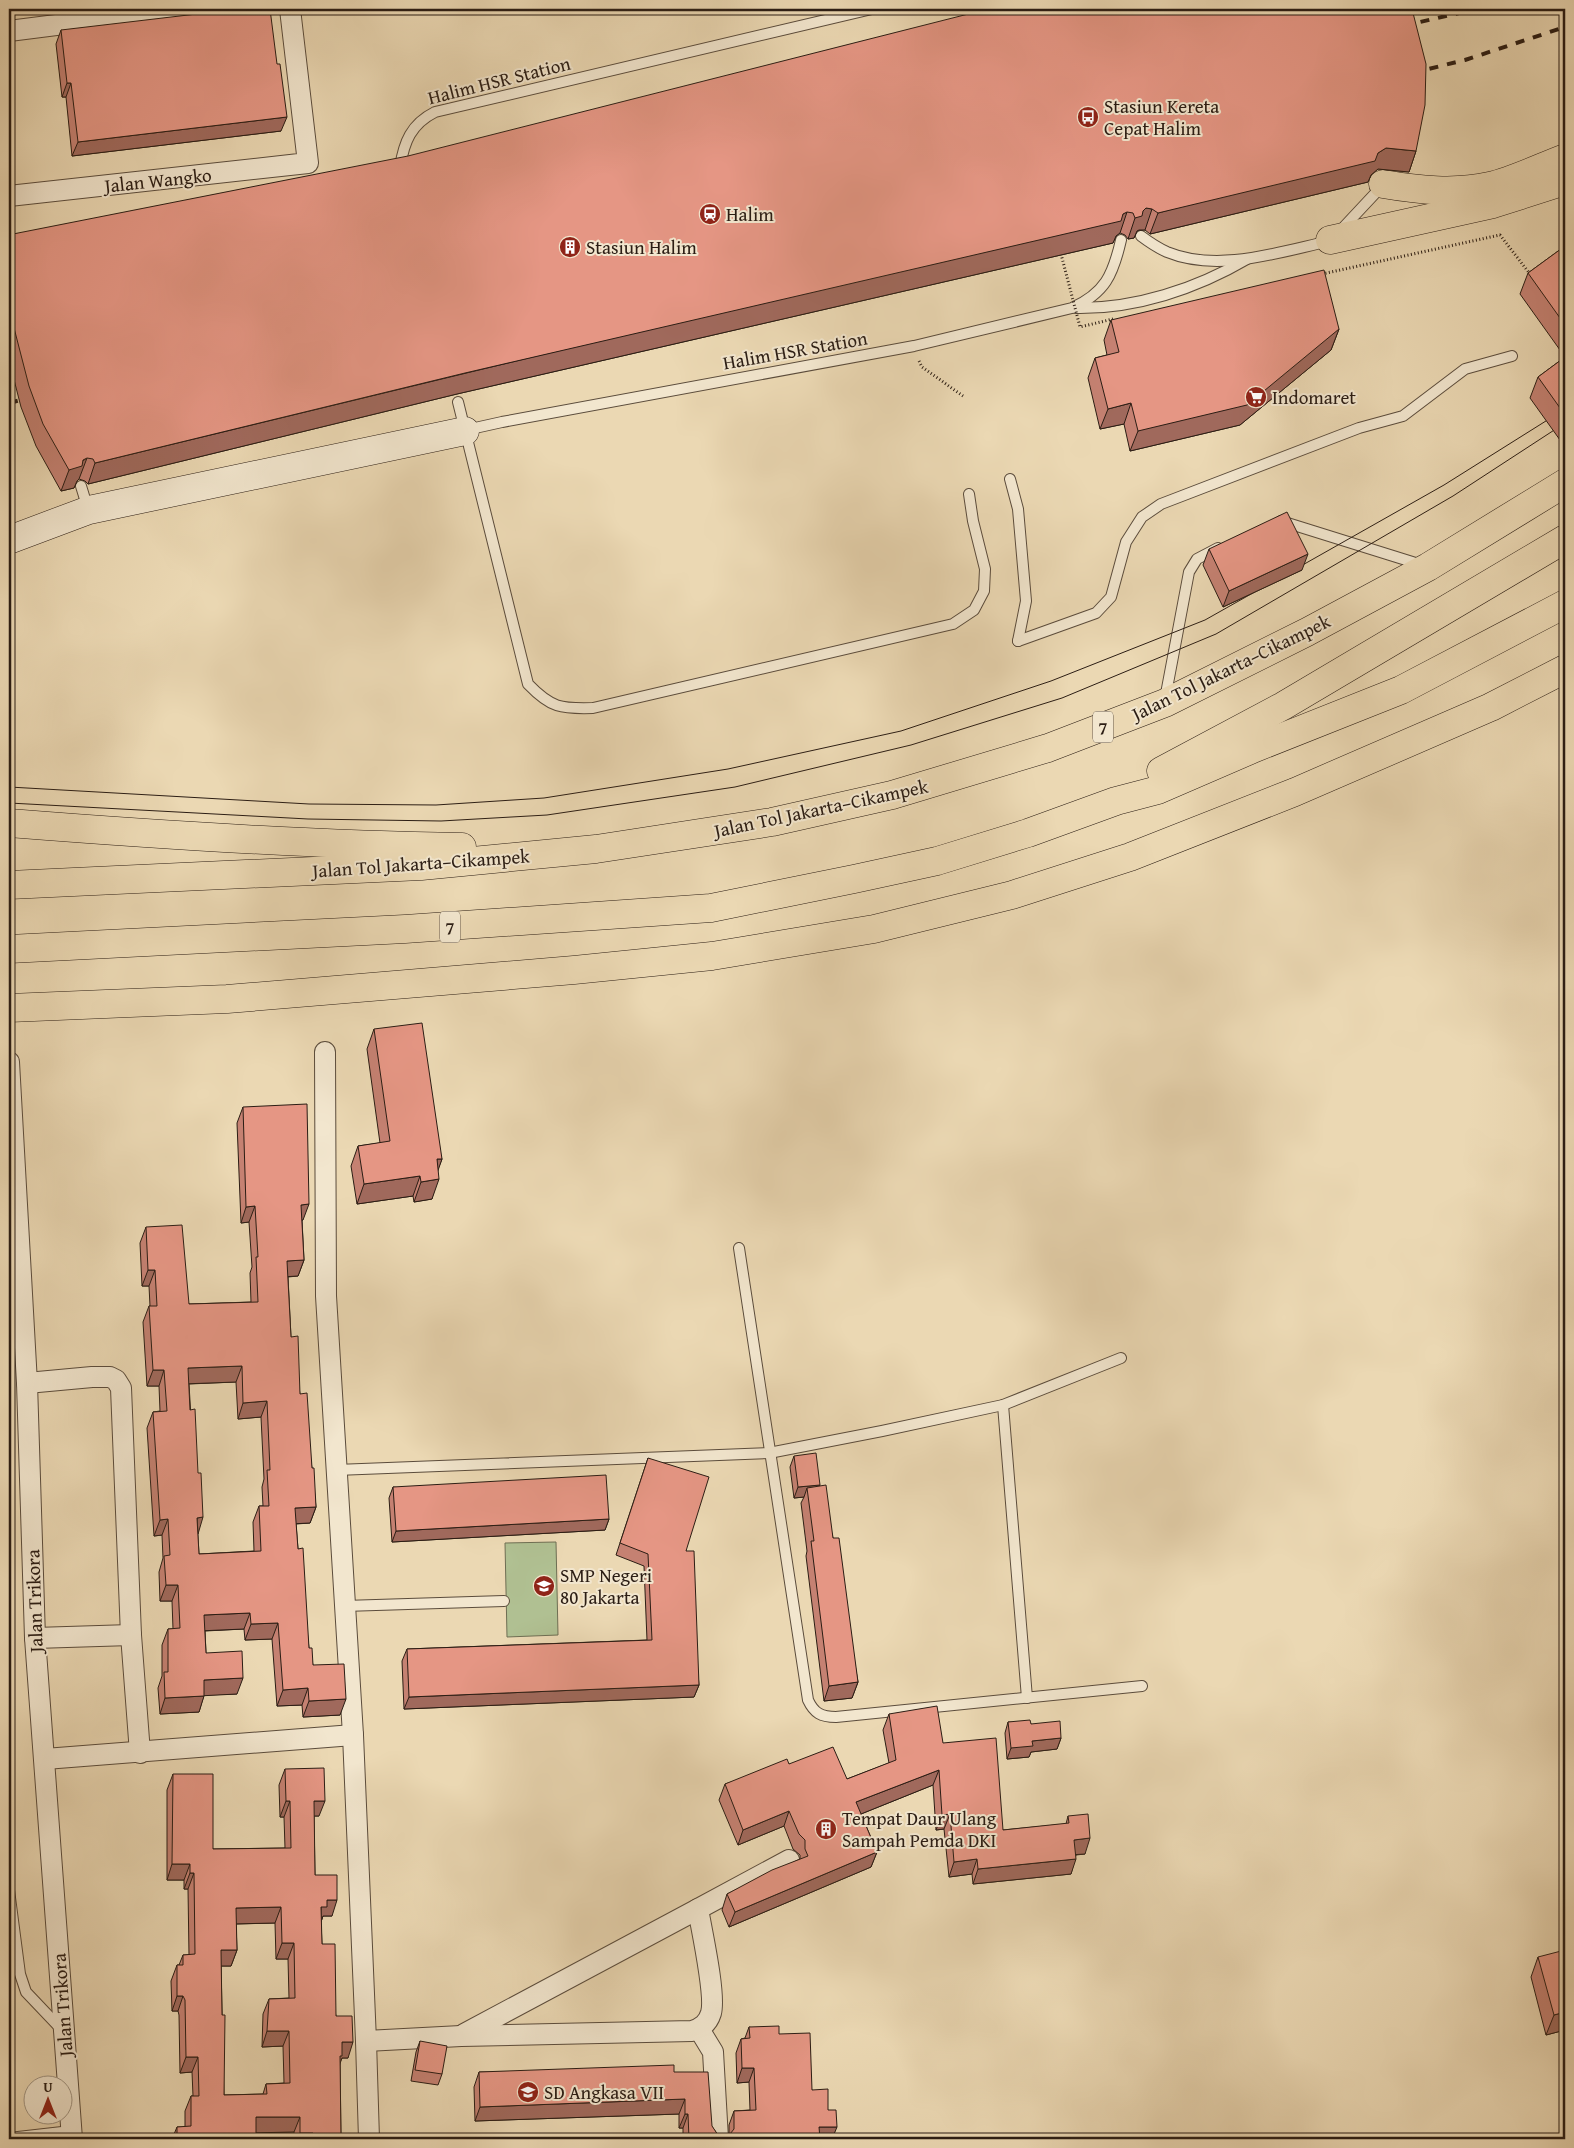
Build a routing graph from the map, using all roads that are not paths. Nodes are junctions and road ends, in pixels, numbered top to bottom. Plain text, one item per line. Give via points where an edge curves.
1 (182, 9) edge
2 (290, 9) edge
3 (872, 9) edge
4 (9, 31) edge
5 (1565, 158) edge
6 (400, 167) edge
7 (1565, 181) edge
8 (1383, 182) joint
9 (9, 196) edge
10 (1141, 236) edge
11 (1121, 240) edge
12 (1330, 240) junction
13 (1249, 258) junction
14 (1072, 308) junction
15 (1512, 356) dead end
16 (458, 402) dead end
17 (465, 430) junction
18 (1010, 479) dead end
19 (1565, 483) edge
20 (969, 494) dead end
21 (85, 498) junction
22 (1269, 522) edge
23 (1565, 539) edge
24 (9, 540) edge
25 (1229, 542) edge
26 (9, 557) edge
27 (1428, 567) junction
28 (1565, 604) edge
29 (1565, 669) edge
30 (1164, 703) junction
31 (1116, 801) junction
32 (9, 823) edge
33 (596, 849) junction
34 (9, 885) edge
35 (9, 949) edge
36 (9, 1008) edge
37 (325, 1052) dead end
38 (9, 1062) edge
39 (9, 1073) edge
40 (739, 1248) dead end
41 (1121, 1358) dead end
42 (27, 1383) junction
43 (1003, 1405) junction
44 (769, 1453) junction
45 (336, 1470) junction
46 (504, 1601) dead end
47 (344, 1606) junction
48 (131, 1635) junction
49 (35, 1638) junction
50 (1142, 1686) dead end
51 (1027, 1698) junction
52 (353, 1735) junction
53 (140, 1753) junction
54 (45, 1759) junction
55 (789, 1860) dead end
56 (9, 1890) edge
57 (698, 1909) junction
58 (699, 2029) junction
59 (63, 2031) junction
60 (460, 2036) junction
61 (366, 2041) junction
62 (71, 2135) edge
63 (9, 2138) edge
64 (369, 2139) edge
65 (718, 2139) edge

1 - 4 street
2 - 9 street, Jalan Wangko via 308,162
3 - 6 lane, Halim HSR Station via 435,112 415,125 404,148
5 - 8 highway via 1490,186 1419,190
7 - 12 highway via 1493,204
8 - 12 lane
10 - 13 lane via 1165,252 1195,260
11 - 14 lane, Halim HSR Station via 1113,270 1102,289
12 - 13 lane
13 - 14 lane via 1222,274 1173,292 1113,306
14 - 17 lane, Halim HSR Station via 914,346
15 - 18 lane via 1465,369 1403,416 1359,428 1161,504 1142,517 1126,542 1111,597 1096,613 1018,641 1026,601 1018,509
16 - 17 lane
17 - 20 lane via 528,684 544,701 567,708 593,708 953,624 974,610 984,591 985,569
17 - 21 street
19 - 27 highway, Jalan Tol Jakarta–Cikampek / 7
21 - 24 street
21 - 26 street via 47,544
22 - 27 lane via 1284,521
23 - 31 highway, 7 via 1283,706 1151,776
25 - 30 lane via 1197,559 1189,572
27 - 30 highway, Jalan Tol Jakarta–Cikampek / 7
28 - 31 highway, 7 via 1401,690 1158,790
29 - 36 highway via 1491,706 1295,792 1130,856 1012,895 874,929 712,956 574,970 227,999
30 - 33 highway, Jalan Tol Jakarta–Cikampek / 7 via 1048,748 892,795 772,822
31 - 35 highway, 7 via 1028,833 937,860 711,908 414,929
32 - 33 highway via 290,842
33 - 34 highway, Jalan Tol Jakarta–Cikampek / 7 via 421,866
37 - 45 street via 326,1296
38 - 39 street, Jalan Trikora
39 - 42 street, Jalan Trikora
40 - 44 lane
41 - 43 lane
42 - 48 street via 102,1376 120,1383
42 - 49 street, Jalan Trikora
43 - 44 lane
43 - 51 lane
44 - 45 lane
44 - 51 lane via 808,1700 815,1712 820,1716 836,1717
45 - 47 street
46 - 47 lane
47 - 52 street
48 - 49 street
48 - 53 street
49 - 54 street, Jalan Trikora
50 - 51 lane
52 - 53 street
52 - 61 street
53 - 54 street
54 - 59 street, Jalan Trikora
55 - 57 street
56 - 59 lane via 20,1974 26,1992
57 - 58 street via 712,2003 708,2020
57 - 60 street
58 - 60 street
58 - 65 street via 713,2052
59 - 62 street, Jalan Trikora
60 - 61 street
61 - 64 street
62 - 63 lane

